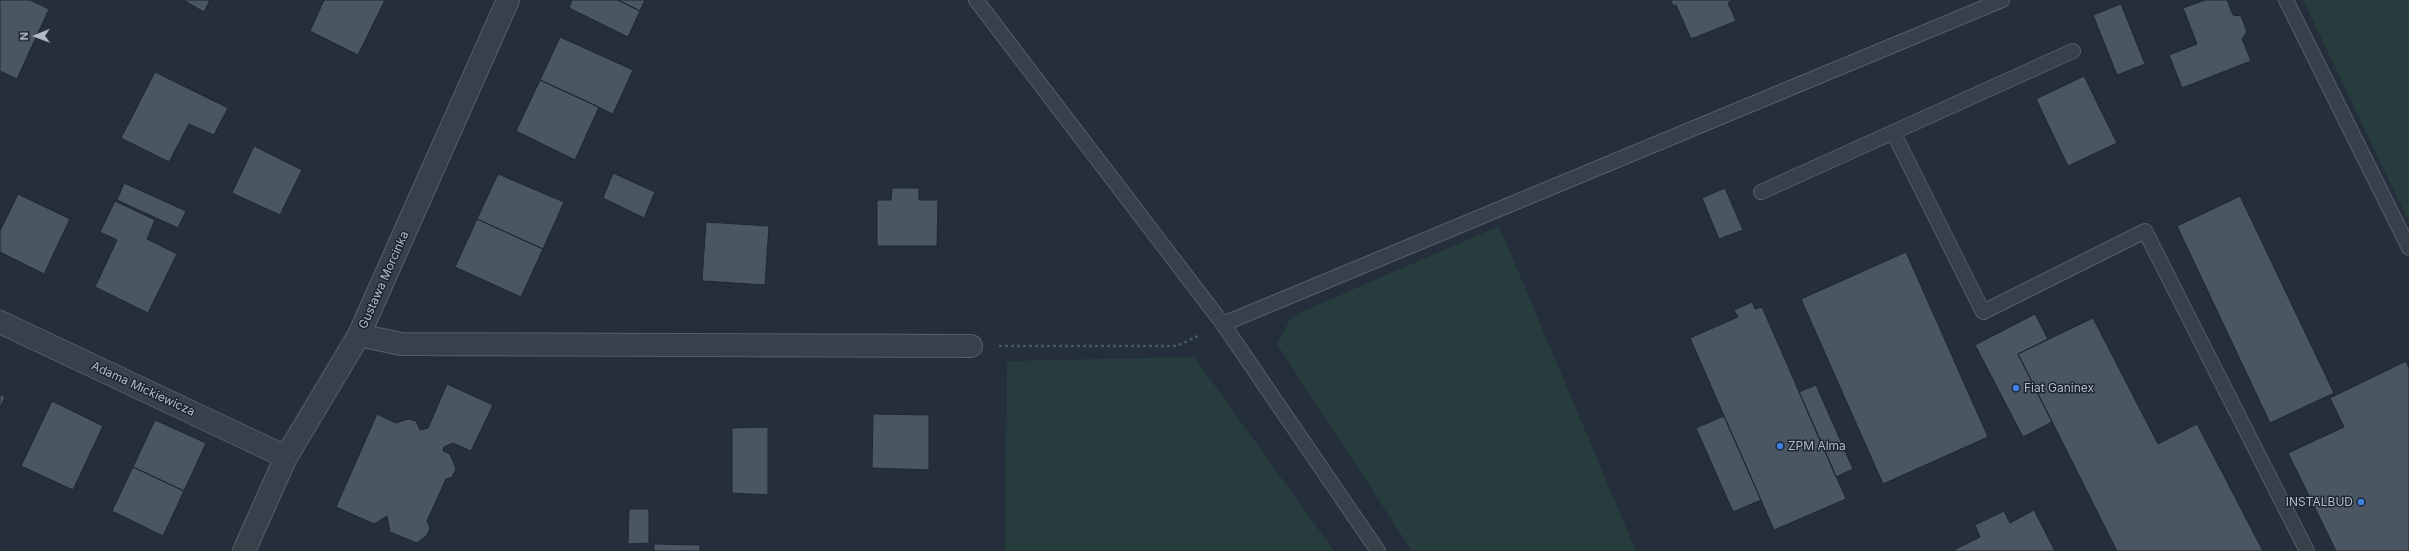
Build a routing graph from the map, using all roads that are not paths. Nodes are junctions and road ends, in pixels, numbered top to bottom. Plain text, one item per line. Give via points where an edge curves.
1 (508, 0) edge
2 (976, 0) edge
3 (2002, 0) edge
4 (2286, 0) edge
5 (2073, 51) dead end
6 (1893, 132) junction
7 (1761, 192) dead end
8 (2409, 248) edge
9 (0, 322) edge
10 (1223, 324) junction
11 (359, 335) junction
12 (971, 346) road end
13 (286, 457) junction
14 (244, 551) edge
15 (1378, 551) edge
16 (2306, 551) edge

1 - 11 street, Gustawa Morcinka
2 - 10 lane
3 - 10 lane
4 - 8 lane
5 - 6 lane
6 - 7 lane
6 - 16 lane via 1983,312 2144,231
9 - 13 street, Adama Mickiewicza
10 - 15 lane
11 - 12 street via 401,344
11 - 13 street, Gustawa Morcinka
13 - 14 street, Gustawa Morcinka

